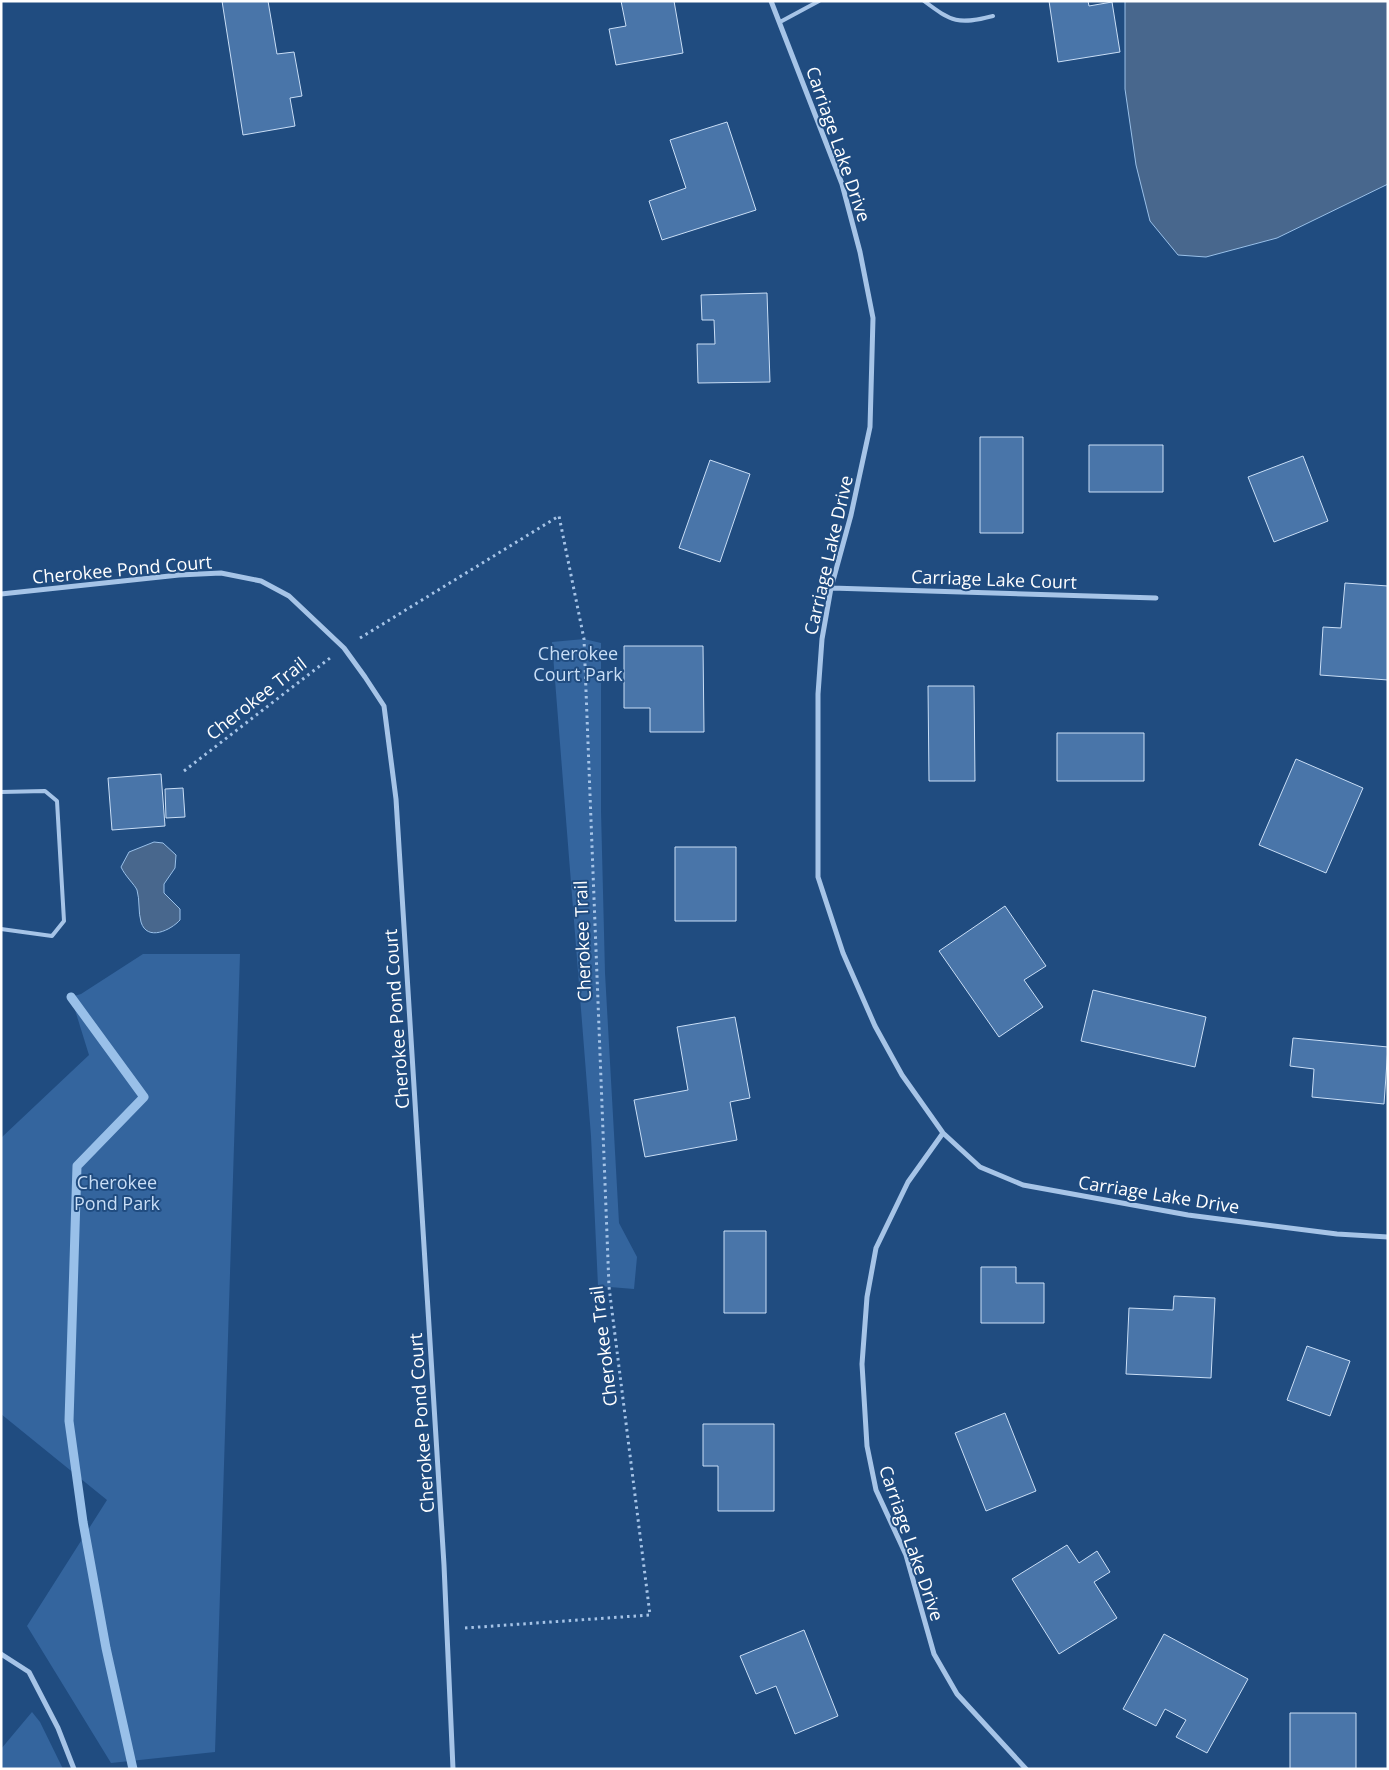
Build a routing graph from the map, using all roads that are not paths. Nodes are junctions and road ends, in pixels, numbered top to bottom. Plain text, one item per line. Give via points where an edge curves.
1 (771, 1) edge
2 (818, 1) edge
3 (924, 1) edge
4 (993, 16) dead end
5 (780, 22) junction
6 (831, 588) junction
7 (1, 594) edge
8 (1156, 598) dead end
9 (1, 792) edge
10 (1, 929) edge
11 (943, 1133) junction
12 (1388, 1237) edge
13 (1, 1654) edge
14 (74, 1769) edge
15 (453, 1769) edge
16 (1026, 1769) edge

1 - 5 street, Carriage Lake Drive
2 - 5 lane
3 - 4 lane via 946,18 968,22
5 - 6 street, Carriage Lake Drive via 842,184 874,318 870,427
6 - 8 street, Carriage Lake Court
6 - 11 street, Carriage Lake Drive via 822,639 818,694 818,877 843,953 875,1026 902,1075
7 - 15 street, Cherokee Pond Court via 179,575 221,574 261,581 289,596 344,648 384,706 396,799
9 - 10 lane via 45,791 57,801 64,921 52,936
11 - 12 street, Carriage Lake Drive via 980,1167 1023,1185 1188,1215 1337,1234
11 - 16 street, Carriage Lake Drive via 908,1182 876,1248 867,1297 862,1364 867,1446 876,1490 906,1555 934,1654 957,1694
13 - 14 street via 29,1672 58,1728

